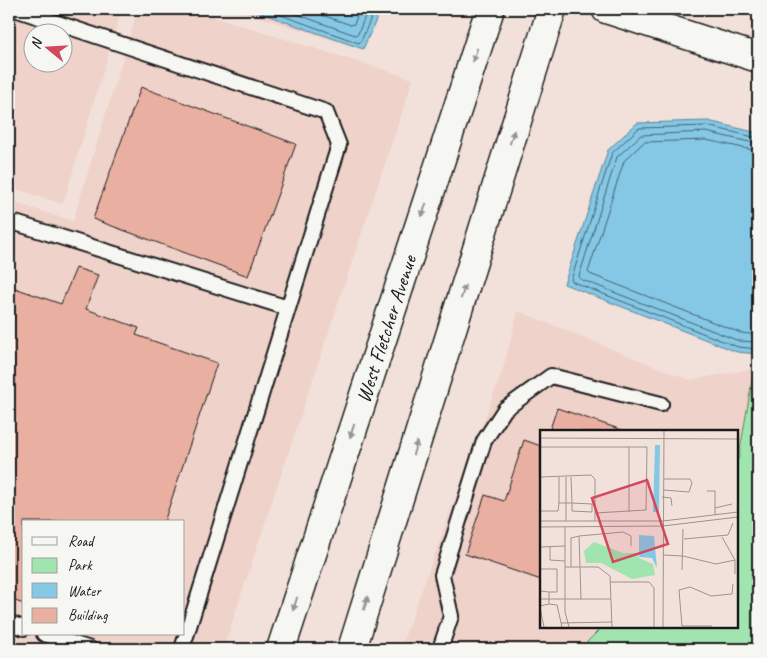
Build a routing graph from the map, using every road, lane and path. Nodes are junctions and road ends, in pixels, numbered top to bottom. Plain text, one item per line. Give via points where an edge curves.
1 (15, 9) edge
2 (490, 9) edge
3 (552, 9) edge
4 (606, 9) edge
5 (758, 58) edge
6 (9, 221) edge
7 (288, 308) junction
8 (661, 404) dead end
9 (9, 623) edge
10 (22, 627) edge
11 (49, 636) edge
12 (75, 647) edge
13 (90, 649) edge
14 (182, 649) edge
15 (281, 649) edge
16 (352, 649) edge
17 (440, 649) edge

1 - 7 lane via 326,112 339,145
2 -> 15 main road, West Fletcher Avenue
16 -> 3 main road
4 - 5 main road
6 - 7 lane
7 - 14 lane
8 - 17 lane via 551,376 505,409 484,440 442,575 451,616
9 - 10 lane
11 - 12 lane
12 - 13 lane

